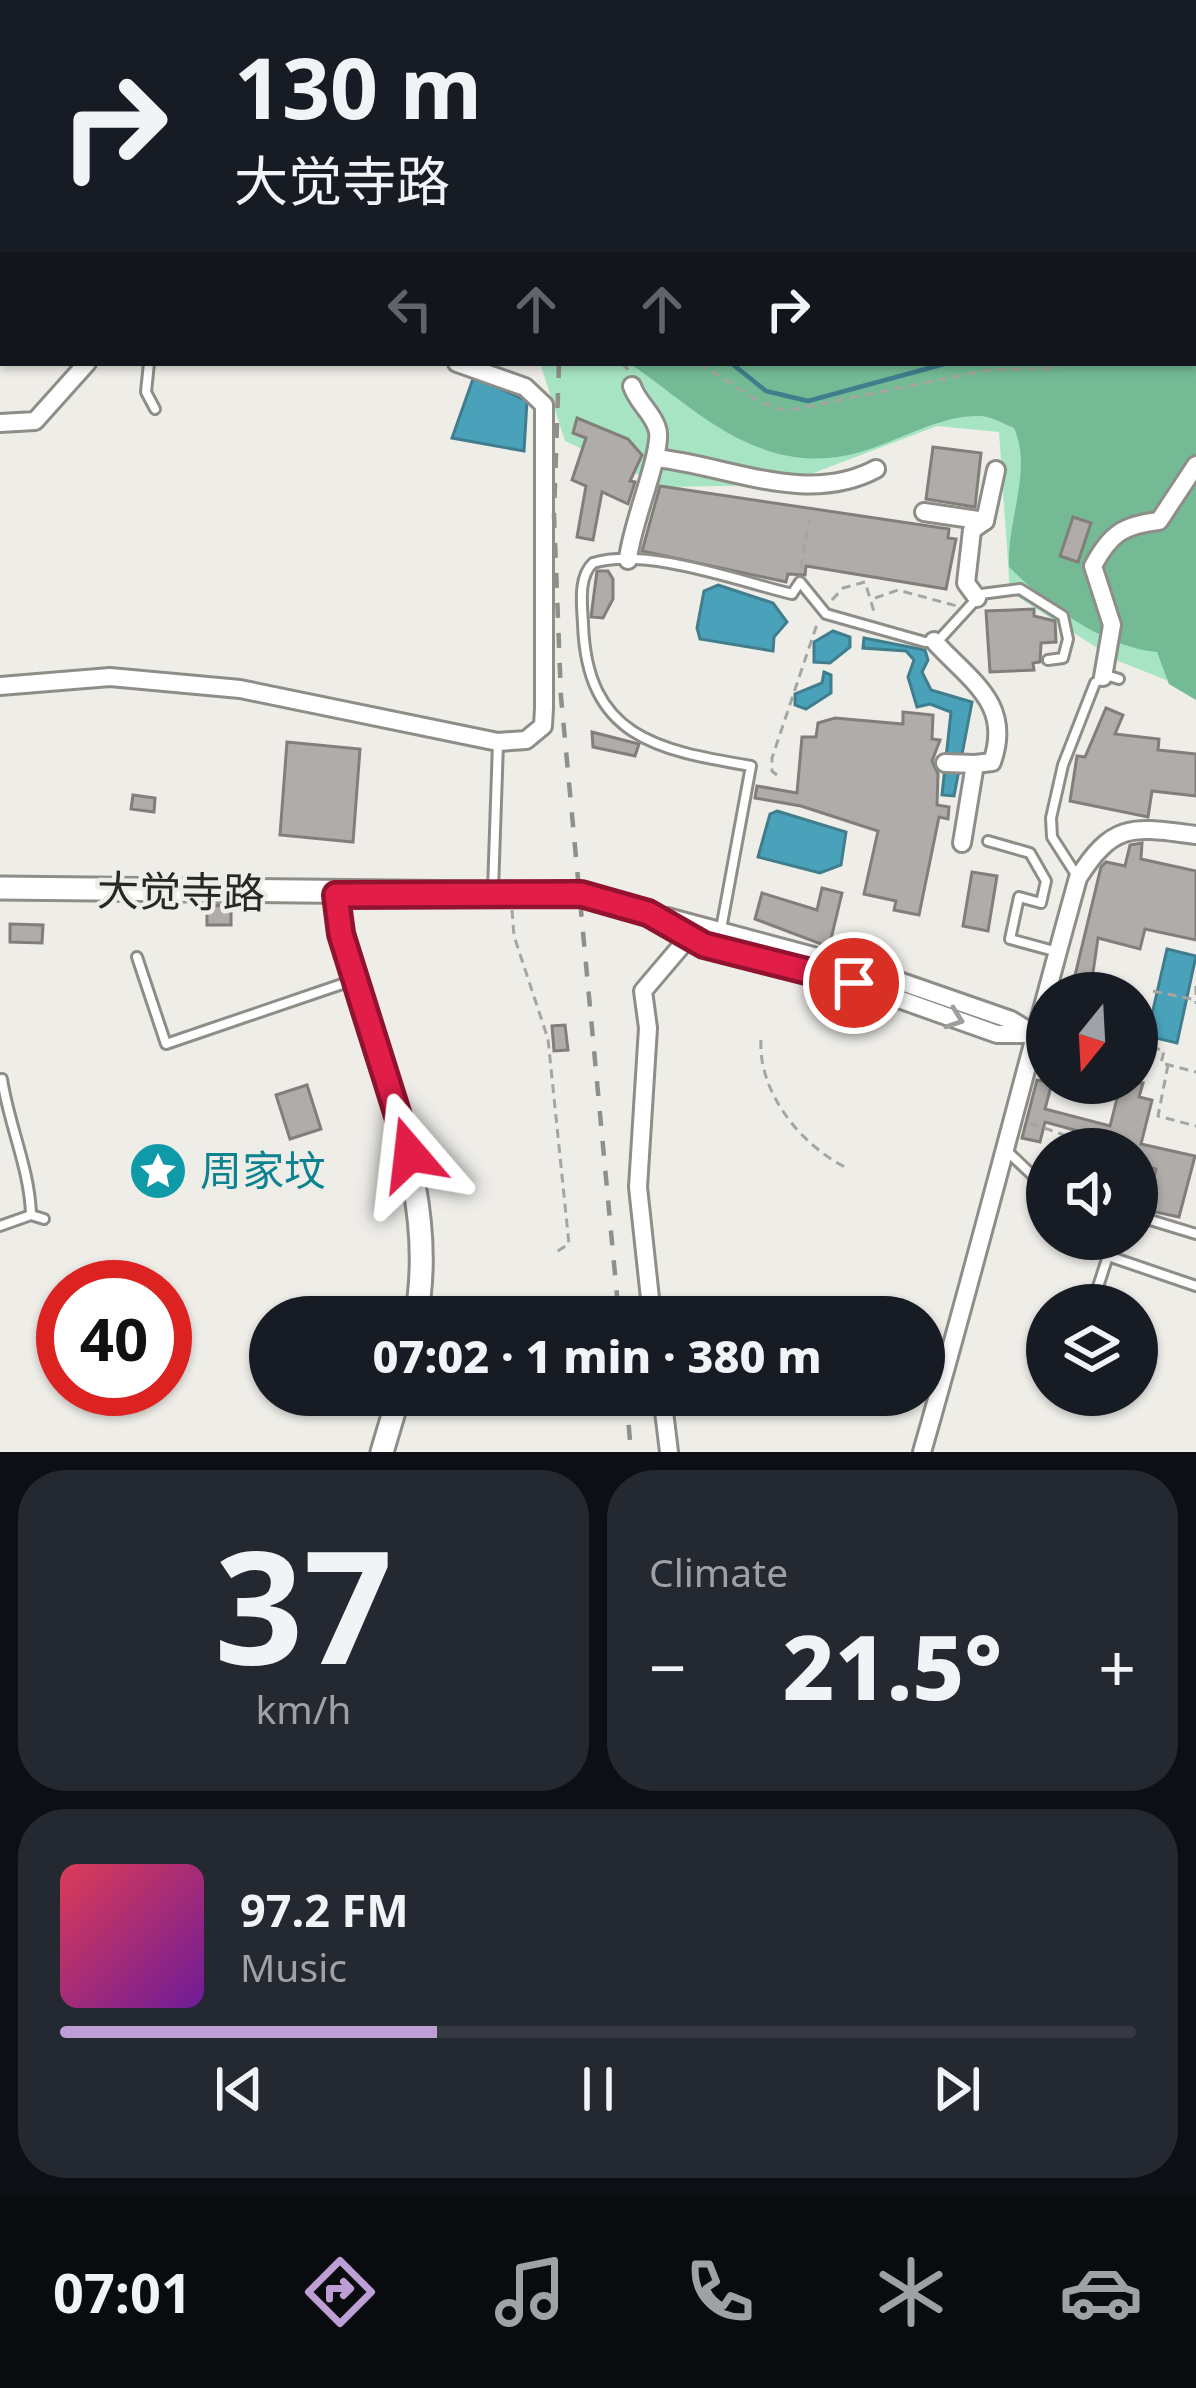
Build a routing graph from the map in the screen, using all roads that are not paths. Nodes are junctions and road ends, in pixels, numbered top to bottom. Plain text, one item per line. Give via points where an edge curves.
1 (84, 366) edge
2 (149, 366) edge
3 (465, 366) edge
4 (632, 386) dead end
5 (155, 409) dead end
6 (0, 423) edge
7 (656, 458) junction
8 (1196, 465) edge
9 (876, 469) dead end
10 (996, 470) dead end
11 (924, 512) dead end
12 (985, 521) junction
13 (628, 560) junction
14 (971, 604) junction
15 (934, 641) junction
16 (1048, 660) dead end
17 (1111, 678) joint
18 (0, 686) edge
19 (498, 742) junction
20 (945, 763) dead end
21 (975, 764) junction
22 (1196, 835) edge
23 (988, 841) dead end
24 (962, 843) dead end
25 (1078, 878) junction
26 (0, 888) edge
27 (336, 895) junction
28 (501, 896) junction
29 (648, 913) junction
30 (721, 931) junction
31 (688, 938) junction
32 (1055, 952) junction
33 (137, 958) dead end
34 (1050, 972) edge
35 (355, 980) junction
36 (1026, 1029) edge
37 (1026, 1034) edge
38 (1026, 1063) edge
39 (2, 1079) edge
40 (1002, 1147) junction
41 (1026, 1169) edge
42 (32, 1215) junction
43 (44, 1220) dead end
44 (1158, 1222) edge
45 (0, 1226) edge
46 (1196, 1234) edge
47 (1099, 1284) edge
48 (1196, 1286) edge
49 (417, 1296) edge
50 (650, 1296) edge
51 (393, 1416) edge
52 (664, 1416) edge
53 (382, 1452) edge
54 (668, 1452) edge
55 (922, 1452) edge

1 - 6 street via 35,421
2 - 5 lane via 146,392
3 - 19 street via 524,387 544,406 542,726 526,740
4 - 7 street via 658,429
7 - 9 street via 805,488
7 - 13 street via 630,526
8 - 17 street via 1159,521 1128,525 1107,539 1094,566 1112,625
10 - 12 street
11 - 12 street
12 - 14 street via 972,530 965,583
13 - 15 lane via 792,594 800,582 824,612
13 - 30 lane via 593,562 583,578 586,674 594,690 605,708 664,752 752,766
14 - 15 lane
14 - 16 lane via 995,590 1020,589 1063,616 1063,658
15 - 21 street via 994,713 1001,737 992,762
17 - 25 lane via 1095,683 1051,818 1052,837
18 - 19 street via 110,677 240,689
19 - 28 lane
20 - 21 street
21 - 24 street
22 - 25 street via 1123,830 1097,847
23 - 32 lane via 1030,853 1046,881 1041,903 1019,897 1010,939
25 - 32 street
26 - 27 street, 大觉寺路
27 - 28 street, 大觉寺路
27 - 35 street
28 - 29 street, 大觉寺路 via 581,894
29 - 30 street, 大觉寺路
29 - 31 street, 大觉寺路
30 - 36 street, 大觉寺路 via 873,972
31 -> 37 street, 大觉寺路 via 878,990 997,1034
31 - 50 street via 643,991 649,1028 638,1187
32 - 34 street
33 - 35 lane via 166,1044
35 - 49 street via 413,1171
38 - 40 street
39 - 42 lane
40 - 41 lane
40 - 55 street
42 - 43 lane
42 - 45 lane
44 - 46 lane
47 - 48 lane via 1108,1256
51 - 53 street
52 - 54 street

